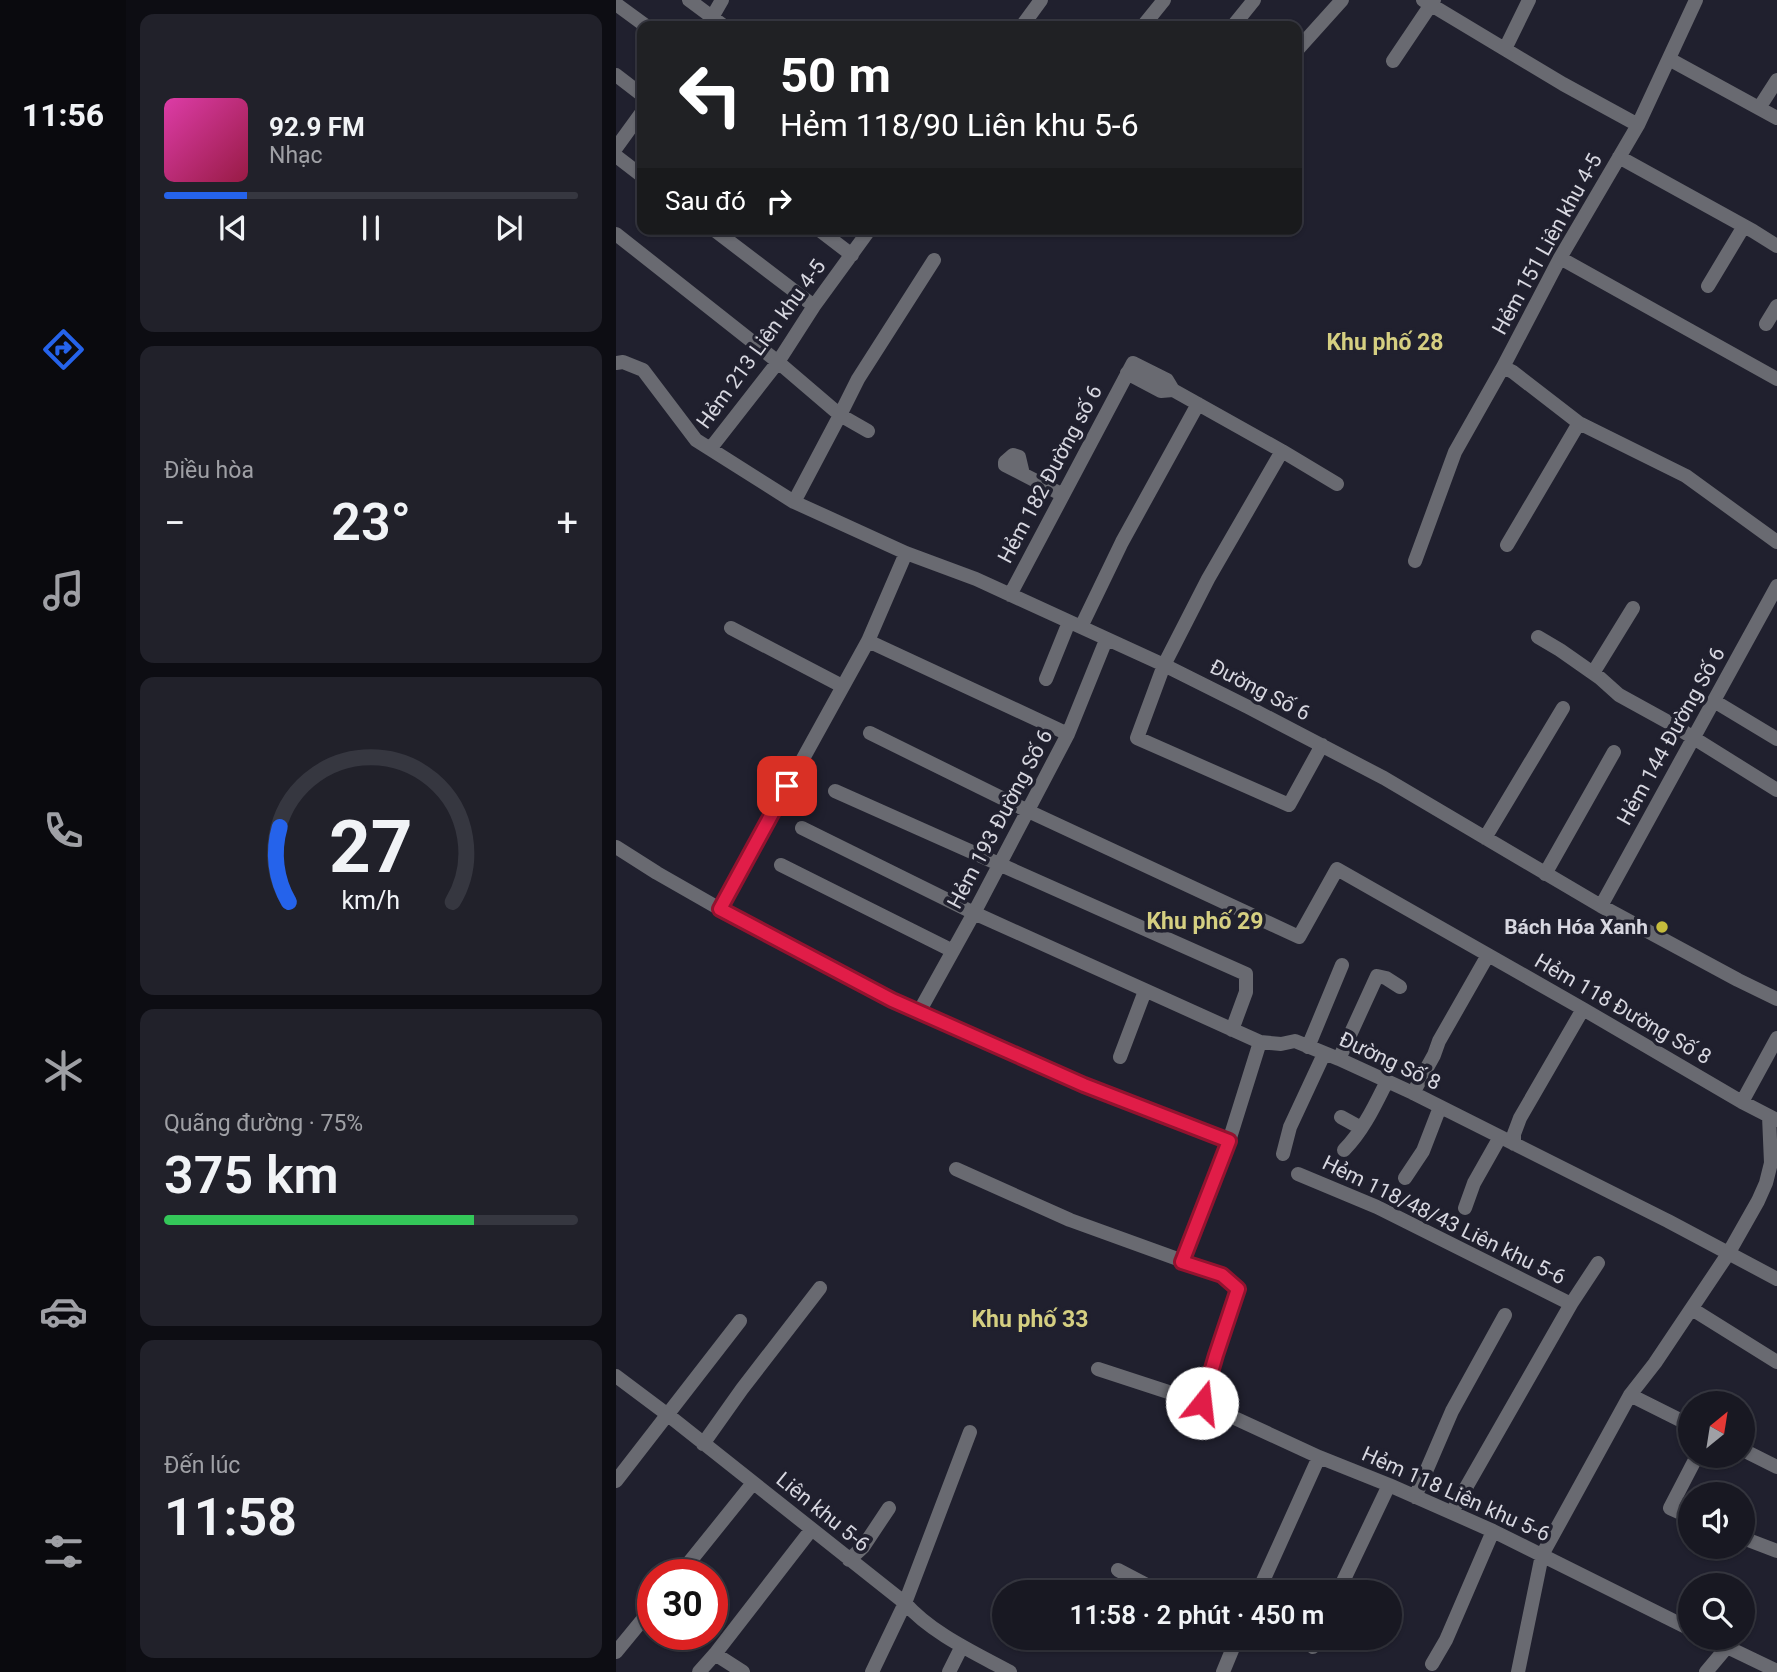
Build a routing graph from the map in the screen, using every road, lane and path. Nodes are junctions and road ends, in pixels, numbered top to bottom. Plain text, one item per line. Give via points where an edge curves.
1 (689, 0) edge
2 (722, 0) edge
3 (1041, 0) edge
4 (1164, 0) edge
5 (1254, 0) edge
6 (1342, 0) edge
7 (1529, 0) edge
8 (1696, 0) edge
9 (1429, 2) edge
10 (616, 4) edge
11 (639, 21) edge
12 (713, 21) edge
13 (716, 21) edge
14 (1026, 21) edge
15 (1147, 21) edge
16 (1237, 21) edge
17 (1302, 44) edge
18 (1505, 49) junction
19 (1669, 59) junction
20 (1393, 61) dead end
21 (616, 75) edge
22 (1777, 80) edge
23 (637, 91) edge
24 (1759, 108) junction
25 (1777, 118) edge
26 (637, 119) edge
27 (1638, 125) junction
28 (616, 148) edge
29 (616, 156) edge
30 (1619, 157) junction
31 (637, 172) edge
32 (1744, 226) junction
33 (616, 234) edge
34 (721, 235) edge
35 (826, 235) edge
36 (866, 235) edge
37 (1777, 246) edge
38 (852, 255) junction
39 (1560, 258) junction
40 (934, 260) dead end
41 (1708, 286) dead end
42 (814, 306) junction
43 (1777, 306) edge
44 (1766, 324) dead end
45 (778, 362) junction
46 (616, 363) edge
47 (1503, 367) junction
48 (1777, 380) edge
49 (1198, 404) junction
50 (840, 415) junction
51 (1579, 423) junction
52 (868, 431) dead end
53 (710, 449) junction
54 (1282, 451) junction
55 (1023, 474) dead end
56 (1337, 484) dead end
57 (1063, 495) junction
58 (794, 502) junction
59 (1777, 542) edge
60 (1507, 545) dead end
61 (906, 552) junction
62 (1415, 561) dead end
63 (1777, 586) edge
64 (1010, 595) junction
65 (1633, 608) dead end
66 (1075, 624) junction
67 (731, 628) dead end
68 (1538, 637) dead end
69 (1106, 640) junction
70 (868, 641) junction
71 (1164, 665) junction
72 (1593, 673) junction
73 (1046, 679) dead end
74 (842, 686) junction
75 (1714, 701) junction
76 (1563, 708) dead end
77 (870, 733) dead end
78 (1068, 734) junction
79 (1694, 739) junction
80 (1777, 739) edge
81 (1322, 745) junction
82 (1614, 752) dead end
83 (1777, 790) edge
84 (835, 791) dead end
85 (1028, 811) junction
86 (802, 828) dead end
87 (1485, 838) junction
88 (616, 847) edge
89 (1000, 864) junction
90 (781, 865) dead end
91 (1545, 874) junction
92 (1601, 906) junction
93 (720, 909) junction
94 (974, 913) junction
95 (953, 951) junction
96 (1488, 955) junction
97 (1342, 965) dead end
98 (1400, 987) dead end
99 (1145, 991) junction
100 (1777, 999) edge
101 (1583, 1009) junction
102 (919, 1012) junction
103 (1231, 1030) junction
104 (1777, 1038) edge
105 (1260, 1042) junction
106 (1308, 1047) junction
107 (1324, 1054) junction
108 (1120, 1057) dead end
109 (1339, 1059) junction
110 (1387, 1081) junction
111 (1413, 1093) junction
112 (1742, 1102) junction
113 (1440, 1107) junction
114 (1341, 1117) dead end
115 (1773, 1118) edge
116 (1361, 1128) junction
117 (1500, 1137) junction
118 (1229, 1141) junction
119 (1514, 1144) junction
120 (1344, 1150) dead end
121 (1283, 1154) dead end
122 (956, 1169) dead end
123 (1298, 1174) dead end
124 (1405, 1178) dead end
125 (1465, 1208) dead end
126 (1728, 1254) junction
127 (1182, 1262) junction
128 (1598, 1263) dead end
129 (1777, 1279) edge
130 (820, 1288) dead end
131 (1571, 1304) junction
132 (1692, 1309) junction
133 (1506, 1315) dead end
134 (740, 1321) dead end
135 (1777, 1362) edge
136 (1098, 1369) dead end
137 (616, 1376) edge
138 (1630, 1395) junction
139 (1202, 1403) junction
140 (668, 1415) junction
141 (1678, 1418) edge
142 (970, 1432) dead end
143 (703, 1444) junction
144 (1755, 1456) edge
145 (1319, 1457) junction
146 (1777, 1467) edge
147 (616, 1481) edge
148 (753, 1483) junction
149 (1389, 1485) junction
150 (1678, 1493) edge
151 (1415, 1497) junction
152 (889, 1508) dead end
153 (1452, 1512) junction
154 (1678, 1512) edge
155 (811, 1530) junction
156 (1493, 1531) junction
157 (1755, 1543) edge
158 (1777, 1552) edge
159 (1542, 1555) junction
160 (692, 1559) edge
161 (849, 1560) junction
162 (1118, 1570) dead end
163 (1137, 1580) edge
164 (1263, 1580) edge
165 (1344, 1580) edge
166 (905, 1603) junction
167 (1678, 1623) edge
168 (637, 1626) edge
169 (962, 1646) junction
170 (1232, 1650) edge
171 (1724, 1650) edge
172 (1733, 1650) edge
173 (616, 1652) edge
174 (715, 1654) junction
175 (1432, 1664) dead end
176 (1777, 1671) edge
177 (699, 1672) edge
178 (743, 1672) edge
179 (872, 1672) edge
180 (949, 1672) edge
181 (1010, 1672) edge
182 (1223, 1672) edge
183 (1518, 1672) edge
184 (1706, 1672) edge

1 - 12 street
2 - 13 street
3 - 14 street
4 - 15 street
5 - 16 street
6 - 17 street
7 - 18 street
8 - 19 street, Hẻm 151 Liên khu 4-5
9 - 18 street
9 - 20 street
10 - 11 street
18 - 27 street
19 - 24 street
19 - 27 street, Hẻm 151 Liên khu 4-5
21 - 23 street
22 - 24 street
24 - 25 street
26 - 28 street
27 - 30 street, Hẻm 151 Liên khu 4-5
29 - 31 street
30 - 32 street
30 - 39 street, Hẻm 151 Liên khu 4-5
32 - 37 street
32 - 41 street
33 - 45 street
34 - 42 street
35 - 38 street
36 - 38 street, Hẻm 213 Liên khu 4-5
38 - 42 street, Hẻm 213 Liên khu 4-5
39 - 47 street, Hẻm 151 Liên khu 4-5
39 - 48 street
40 - 50 street
42 - 45 street, Hẻm 213 Liên khu 4-5
43 - 44 street
45 - 50 street
45 - 53 street, Hẻm 213 Liên khu 4-5
46 - 53 street, Đường Số 6 via 643,370 696,440
47 - 51 street, Hẻm 151 Liên khu 4-5
47 - 62 street via 1455,452
49 - 54 street
49 - 57 street, Hẻm 182 Đường số 6 via 1127,373
49 - 66 street
50 - 52 street
50 - 58 street
51 - 59 street, Hẻm 151 Liên khu 4-5 via 1686,475
51 - 60 street
53 - 58 street, Đường Số 6
54 - 56 street
54 - 71 street
55 - 57 street
57 - 64 street, Hẻm 182 Đường số 6
58 - 61 street, Đường Số 6
61 - 64 street, Đường Số 6
61 - 70 street
63 - 75 street, Hẻm 144 Đường Số 6
64 - 66 street, Đường Số 6
65 - 72 street
66 - 69 street, Đường Số 6
66 - 73 street
67 - 74 street
68 - 72 street
69 - 71 street, Đường Số 6
69 - 78 street, Hẻm 193 Đường Số 6
70 - 74 street
70 - 78 street
71 - 81 street, Đường Số 6
71 - 81 street via 1137,738 1289,804
72 - 79 street via 1619,695
74 - 93 street
75 - 79 street, Hẻm 144 Đường Số 6
75 - 80 street
76 - 87 street
77 - 85 street
78 - 85 street, Hẻm 193 Đường Số 6
79 - 83 street
79 - 92 street, Hẻm 144 Đường Số 6
81 - 87 street, Đường Số 6
82 - 91 street
84 - 89 street
85 - 89 street, Hẻm 193 Đường Số 6
85 - 96 street, Hẻm 118 Đường Số 8 via 1299,937 1337,869
86 - 94 street, Đường Số 8
87 - 91 street, Đường Số 6
88 - 93 street
89 - 94 street, Hẻm 193 Đường Số 6
89 - 103 street via 1246,974 1246,992
90 - 95 street
91 - 92 street, Đường Số 6
92 - 100 street, Đường Số 6
93 - 102 street
94 - 95 street, Hẻm 193 Đường Số 6
94 - 99 street, Đường Số 8
95 - 102 street, Hẻm 193 Đường Số 6
96 - 101 street, Hẻm 118 Đường Số 8
96 - 111 street
97 - 106 street
98 - 109 street via 1377,976
99 - 103 street, Đường Số 8
99 - 108 street
101 - 112 street, Hẻm 118 Đường Số 8
101 - 119 street via 1520,1118
102 - 118 street via 1084,1085
103 - 105 street, Đường Số 8
104 - 112 street
105 - 106 street, Đường Số 8 via 1295,1041
105 - 118 street
106 - 107 street, Đường Số 8
107 - 109 street, Đường Số 8
107 - 121 street via 1290,1127
109 - 110 street, Đường Số 8
110 - 111 street, Đường Số 8
110 - 116 street
111 - 113 street, Đường Số 8
112 - 115 street, Hẻm 118 Đường Số 8
113 - 117 street, Đường Số 8
113 - 124 street via 1423,1152
114 - 116 street
115 - 126 street via 1766,1183
116 - 120 street
117 - 119 street, Đường Số 8
117 - 125 street
118 - 127 street
119 - 126 street, Đường Số 8
122 - 127 street via 1070,1220
123 - 131 street, Hẻm 118/48/43 Liên khu 5-6 via 1377,1207
126 - 129 street, Đường Số 8
126 - 132 street
127 - 139 street via 1222,1275 1238,1289
128 - 131 street
130 - 143 street
131 - 153 street
132 - 135 street
132 - 138 street
133 - 151 street via 1452,1411
134 - 140 street
136 - 139 street, Hẻm 118 Liên khu 5-6
137 - 140 street, Liên khu 5-6
138 - 141 street
138 - 159 street
139 - 145 street, Hẻm 118 Liên khu 5-6
140 - 143 street, Liên khu 5-6
140 - 147 street
142 - 166 street
143 - 148 street, Liên khu 5-6
144 - 146 street
145 - 149 street, Hẻm 118 Liên khu 5-6
145 - 164 street
148 - 155 street, Liên khu 5-6
148 - 160 street
149 - 151 street, Hẻm 118 Liên khu 5-6
149 - 165 street
150 - 154 street via 1670,1508
151 - 153 street, Hẻm 118 Liên khu 5-6
152 - 161 street
153 - 156 street, Hẻm 118 Liên khu 5-6
155 - 161 street, Liên khu 5-6
155 - 174 street
156 - 159 street, Hẻm 118 Liên khu 5-6
156 - 175 street
157 - 158 street
159 - 167 street, Hẻm 118 Liên khu 5-6
159 - 183 street
161 - 166 street, Liên khu 5-6
162 - 163 street
166 - 169 street, Liên khu 5-6
166 - 179 street
168 - 173 street
169 - 180 street
169 - 181 street, Liên khu 5-6
170 - 182 street
171 - 184 street
172 - 176 street
174 - 177 street
174 - 178 street

